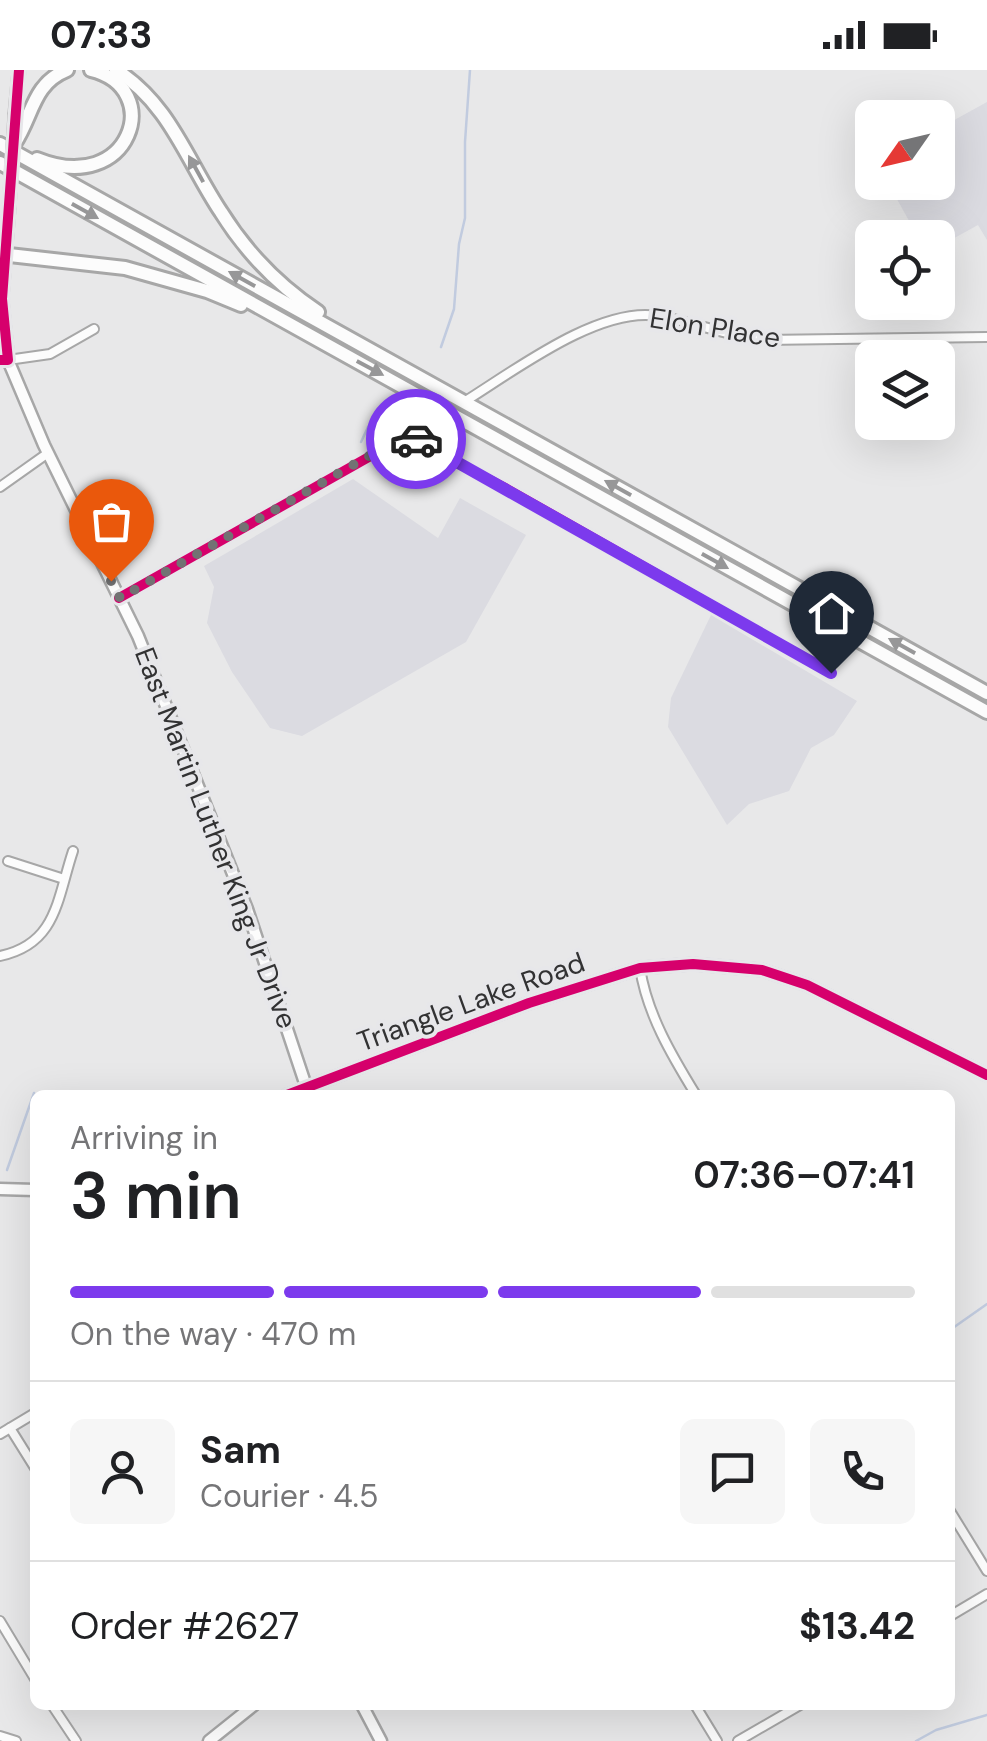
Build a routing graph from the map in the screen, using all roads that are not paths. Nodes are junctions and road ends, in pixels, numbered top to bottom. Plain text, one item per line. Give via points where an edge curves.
1 (20, 70) edge
2 (67, 70) edge
3 (92, 70) edge
4 (116, 70) edge
5 (5, 144) edge
6 (0, 164) edge
7 (3, 254) edge
8 (94, 328) dead end
9 (987, 337) edge
10 (319, 341) junction
11 (387, 358) junction
12 (4, 360) edge
13 (464, 402) junction
14 (48, 452) junction
15 (0, 487) edge
16 (120, 598) junction
17 (831, 673) dead end
18 (987, 694) edge
19 (987, 712) edge
20 (73, 851) dead end
21 (8, 861) dead end
22 (64, 878) junction
23 (0, 956) edge
24 (640, 968) junction
25 (987, 1074) edge
26 (308, 1090) edge
27 (693, 1090) edge
28 (0, 1189) edge
29 (30, 1190) edge
30 (30, 1416) edge
31 (10, 1428) junction
32 (0, 1434) edge
33 (30, 1460) edge
34 (955, 1519) edge
35 (987, 1571) edge
36 (987, 1594) edge
37 (955, 1613) edge
38 (0, 1621) edge
39 (30, 1670) edge
40 (55, 1710) edge
41 (248, 1710) edge
42 (365, 1710) edge
43 (697, 1710) edge
44 (791, 1710) edge
45 (0, 1736) edge
46 (16, 1741) edge
47 (76, 1741) edge
48 (210, 1741) edge
49 (381, 1741) edge
50 (717, 1741) edge
51 (738, 1741) edge

1 - 5 main road, East Martin Luther King Jr Drive, bridge
2 - 5 highway, bridge via 38,91 26,126
3 - 5 highway via 115,82 132,110 131,131 117,152 95,166 67,167
11 -> 4 highway via 306,303 251,253 162,109
5 - 7 main road, East Martin Luther King Jr Drive, bridge via 9,209
11 -> 5 highway
6 -> 10 highway
7 - 10 highway via 162,277
7 - 12 main road, East Martin Luther King Jr Drive
8 - 12 street via 50,354
9 - 13 street, Elon Place via 764,340 635,315 581,332
10 -> 19 highway
11 - 13 highway
12 - 14 main road, East Martin Luther King Jr Drive
18 -> 13 highway
14 - 15 street
14 - 16 main road, East Martin Luther King Jr Drive
16 - 17 street via 406,436
16 - 26 main road, East Martin Luther King Jr Drive via 247,909
20 - 22 street
21 - 22 street
22 - 23 street via 42,936
24 - 25 main road, Triangle Lake Road via 762,970 807,985
24 - 26 main road, Triangle Lake Road via 529,1003
24 - 27 street via 653,1014
28 - 29 main road
30 - 31 street
31 - 32 street
31 - 33 street
34 - 35 street
36 - 37 street
38 - 39 street
40 - 47 street
41 - 48 main road
42 - 49 main road
43 - 50 street
44 - 51 street
45 - 46 street

